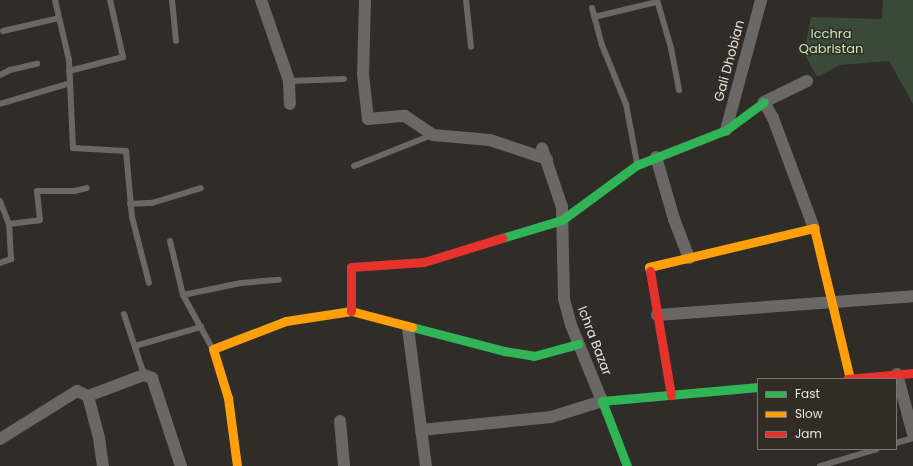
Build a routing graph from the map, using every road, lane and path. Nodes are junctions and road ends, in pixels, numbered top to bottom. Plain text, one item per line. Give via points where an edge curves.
1 (55, 0) edge
2 (110, 0) edge
3 (172, 0) edge
4 (261, 0) edge
5 (365, 0) edge
6 (466, 0) edge
7 (761, 0) edge
8 (657, 1) edge
9 (592, 8) dead end
10 (594, 17) junction
11 (59, 18) junction
12 (3, 31) dead end
13 (176, 41) dead end
14 (471, 47) dead end
15 (37, 64) dead end
16 (69, 70) junction
17 (0, 75) edge
18 (344, 79) dead end
19 (289, 81) junction
20 (807, 81) dead end
21 (70, 83) junction
22 (679, 90) dead end
23 (764, 102) junction
24 (0, 104) edge
25 (290, 104) dead end
26 (726, 130) junction
27 (433, 135) junction
28 (656, 157) junction
29 (637, 165) junction
30 (354, 166) dead end
31 (87, 188) dead end
32 (201, 188) dead end
33 (0, 201) edge
34 (130, 204) junction
35 (562, 220) junction
36 (9, 224) junction
37 (814, 228) junction
38 (170, 241) dead end
39 (690, 258) junction
40 (0, 263) edge
41 (279, 280) dead end
42 (149, 283) dead end
43 (183, 295) junction
44 (913, 296) edge
45 (833, 302) junction
46 (351, 312) junction
47 (124, 314) dead end
48 (657, 315) junction
49 (201, 327) junction
50 (408, 328) junction
51 (578, 344) junction
52 (135, 346) junction
53 (213, 349) junction
54 (913, 373) edge
55 (897, 374) junction
56 (144, 375) junction
57 (850, 378) edge
58 (859, 378) edge
59 (757, 387) edge
60 (671, 395) junction
61 (88, 396) junction
62 (602, 401) junction
63 (340, 421) dead end
64 (421, 430) junction
65 (913, 434) edge
66 (0, 438) edge
67 (913, 438) edge
68 (897, 443) edge
69 (874, 450) edge
70 (103, 466) edge
71 (181, 466) edge
72 (237, 466) edge
73 (344, 466) edge
74 (426, 466) edge
75 (627, 466) edge
76 (820, 466) edge

1 - 11 lane
2 - 16 lane via 123,57
3 - 13 lane
4 - 19 street
5 - 27 street via 363,74 368,119 405,116
6 - 14 lane
7 - 26 street, Gali Dhobian
8 - 10 lane
8 - 22 lane via 671,48
9 - 10 lane
10 - 29 lane via 602,45 626,104
11 - 12 lane
11 - 16 lane
15 - 17 lane
16 - 21 lane
18 - 19 lane
19 - 25 street
20 - 23 street
21 - 24 lane
21 - 34 lane via 73,148 126,151
23 - 26 street
23 - 37 street via 773,118
26 - 28 street
27 - 30 lane
27 - 35 street, Ichra Bazar via 490,140 545,153 562,207
28 - 29 street
28 - 39 street via 674,219
29 - 35 street
31 - 36 lane via 74,191 37,191 40,220
32 - 34 lane via 152,203
33 - 36 lane
34 - 42 lane
35 - 46 street via 424,262 351,267
35 - 51 street, Ichra Bazar via 564,298
36 - 40 lane via 11,259
37 - 39 street
37 - 45 street
38 - 43 lane
39 - 48 street via 649,267
41 - 43 lane via 241,283
43 - 49 lane
44 - 45 street
45 - 48 street
45 - 57 street
46 - 50 street
46 - 53 street via 286,321
47 - 52 lane
48 - 60 street
49 - 52 lane
49 - 53 lane
50 - 51 street via 534,356
50 - 64 street
51 - 62 street, Ichra Bazar
52 - 56 lane
53 - 72 street via 228,398
54 - 55 street
55 - 58 street
55 - 65 street
56 - 61 street
56 - 71 street via 152,378
59 - 60 street
60 - 62 street
61 - 66 street via 77,391
61 - 70 street
62 - 64 street via 550,417
62 - 75 street, Ichra Bazar
63 - 73 street
64 - 74 street
67 - 68 lane
69 - 76 lane

